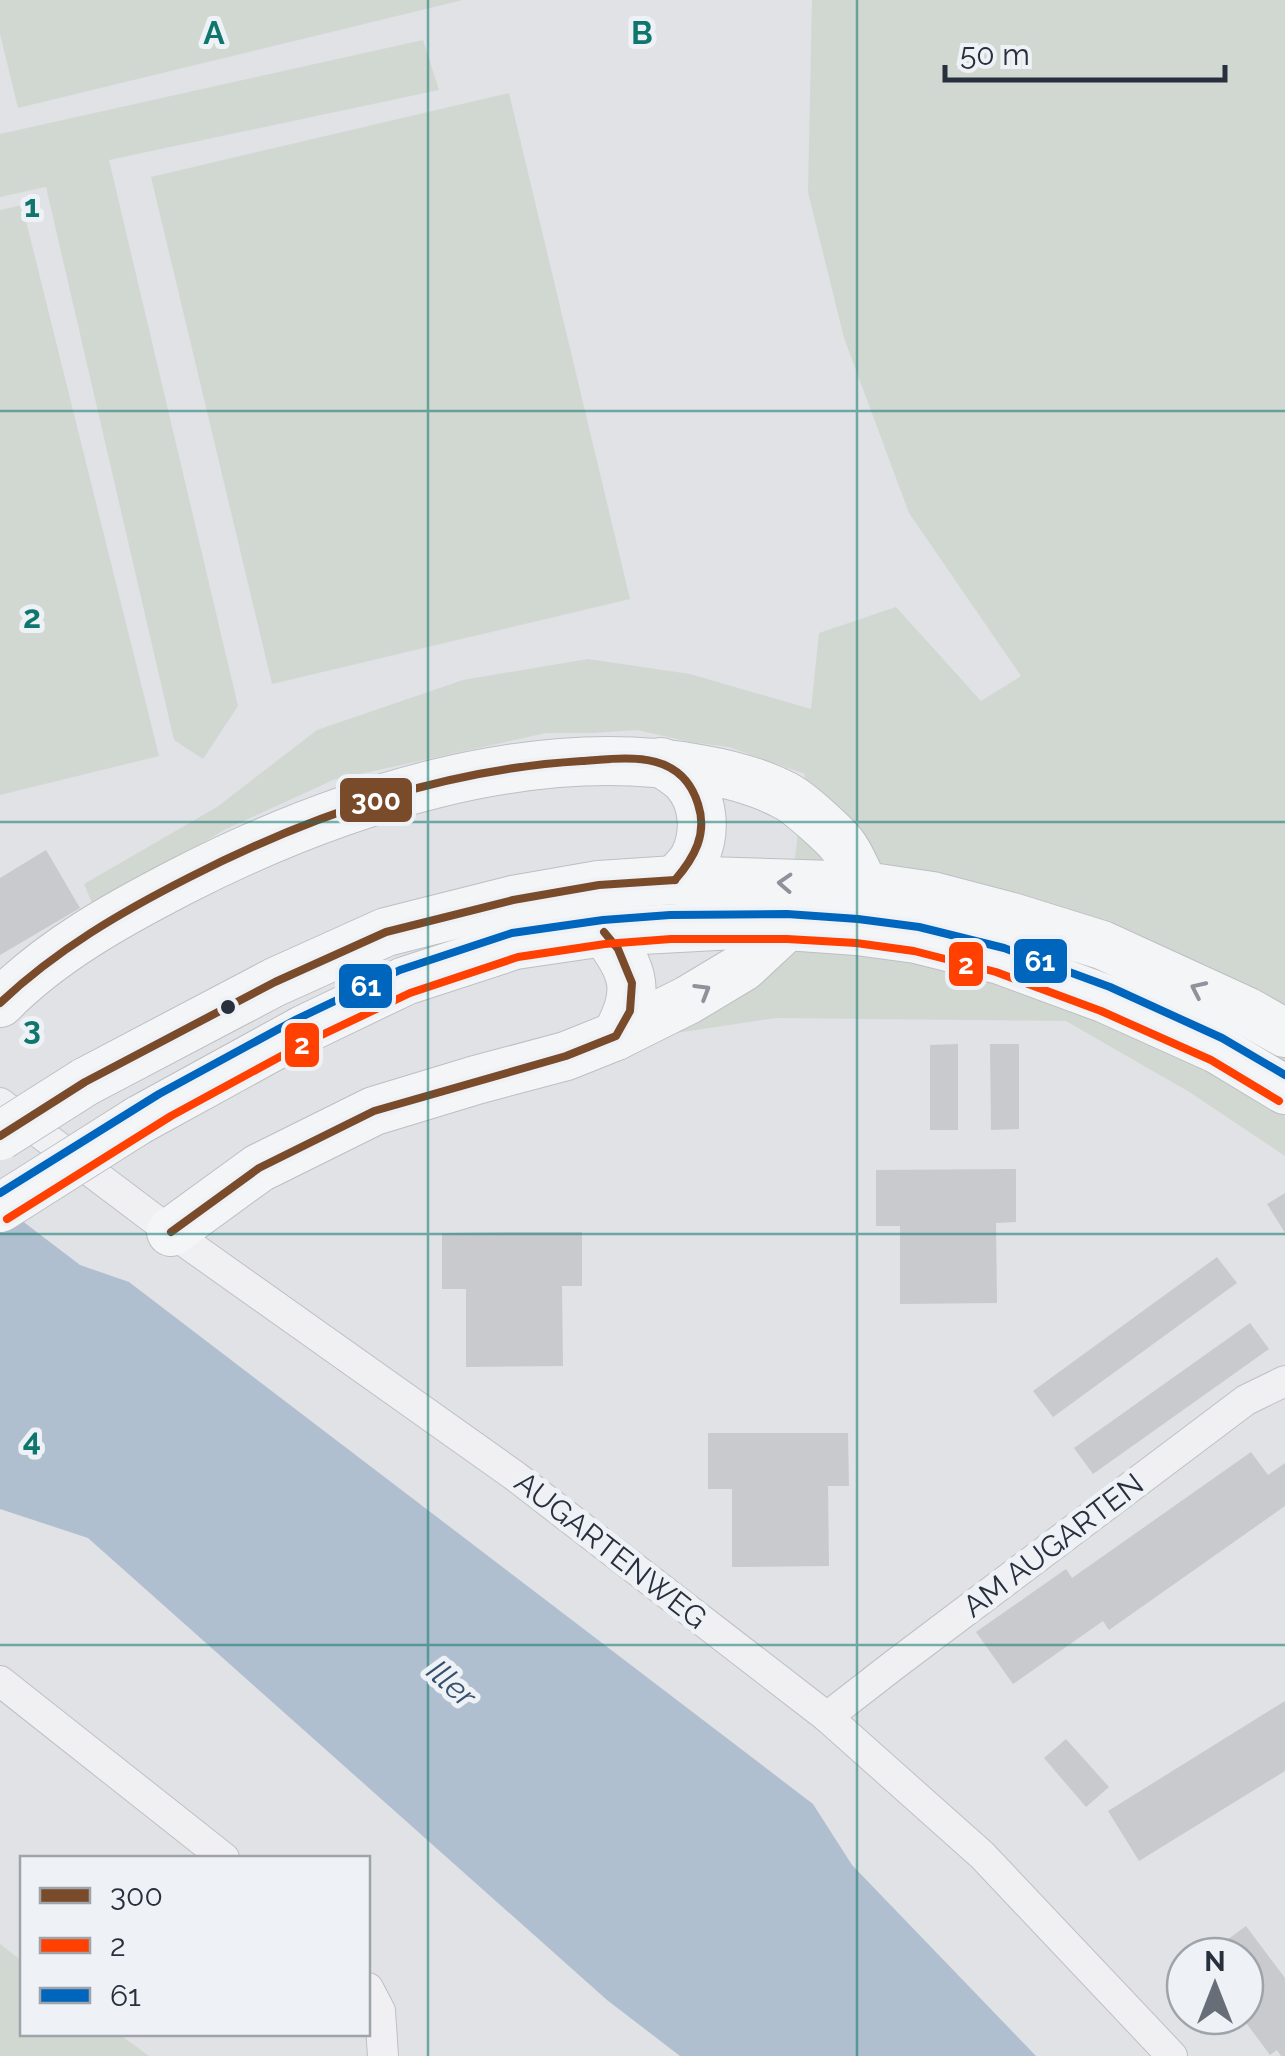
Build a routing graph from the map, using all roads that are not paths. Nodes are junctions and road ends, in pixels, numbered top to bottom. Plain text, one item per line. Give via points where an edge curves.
1 (661, 762) junction
2 (675, 880) junction
3 (864, 886) junction
4 (786, 926) junction
5 (604, 932) junction
6 (0, 1002) edge
7 (1285, 1032) edge
8 (616, 1036) junction
9 (1285, 1090) edge
10 (0, 1103) edge
11 (0, 1136) edge
12 (0, 1208) edge
13 (170, 1232) junction
14 (1285, 1380) edge
15 (0, 1680) edge
16 (827, 1718) junction
17 (221, 1856) edge
18 (370, 1992) edge
19 (383, 2056) edge
20 (1172, 2056) edge

1 - 2 main road via 686,780 702,817 694,860
1 - 3 main road via 730,774 789,797 843,845
1 - 6 main road via 524,766 343,812 240,851 120,912
3 -> 2 main road
2 - 11 main road, bridge via 599,884 386,932 84,1082
7 -> 3 main road via 1102,945 932,896
4 - 5 main road
8 -> 4 main road via 743,967
4 - 9 main road via 916,939 1000,960 1217,1049
5 - 8 main road via 632,984 630,1011
5 - 12 main road, bridge via 515,946 405,981 139,1120
8 - 13 main road via 374,1111 259,1168
10 - 13 street, AUGARTENWEG
13 - 16 street, AUGARTENWEG via 516,1476
14 - 16 street, AM AUGARTEN via 1246,1400
15 - 17 street
16 - 20 street, AUGARTENWEG via 982,1855
18 - 19 street via 380,2011

